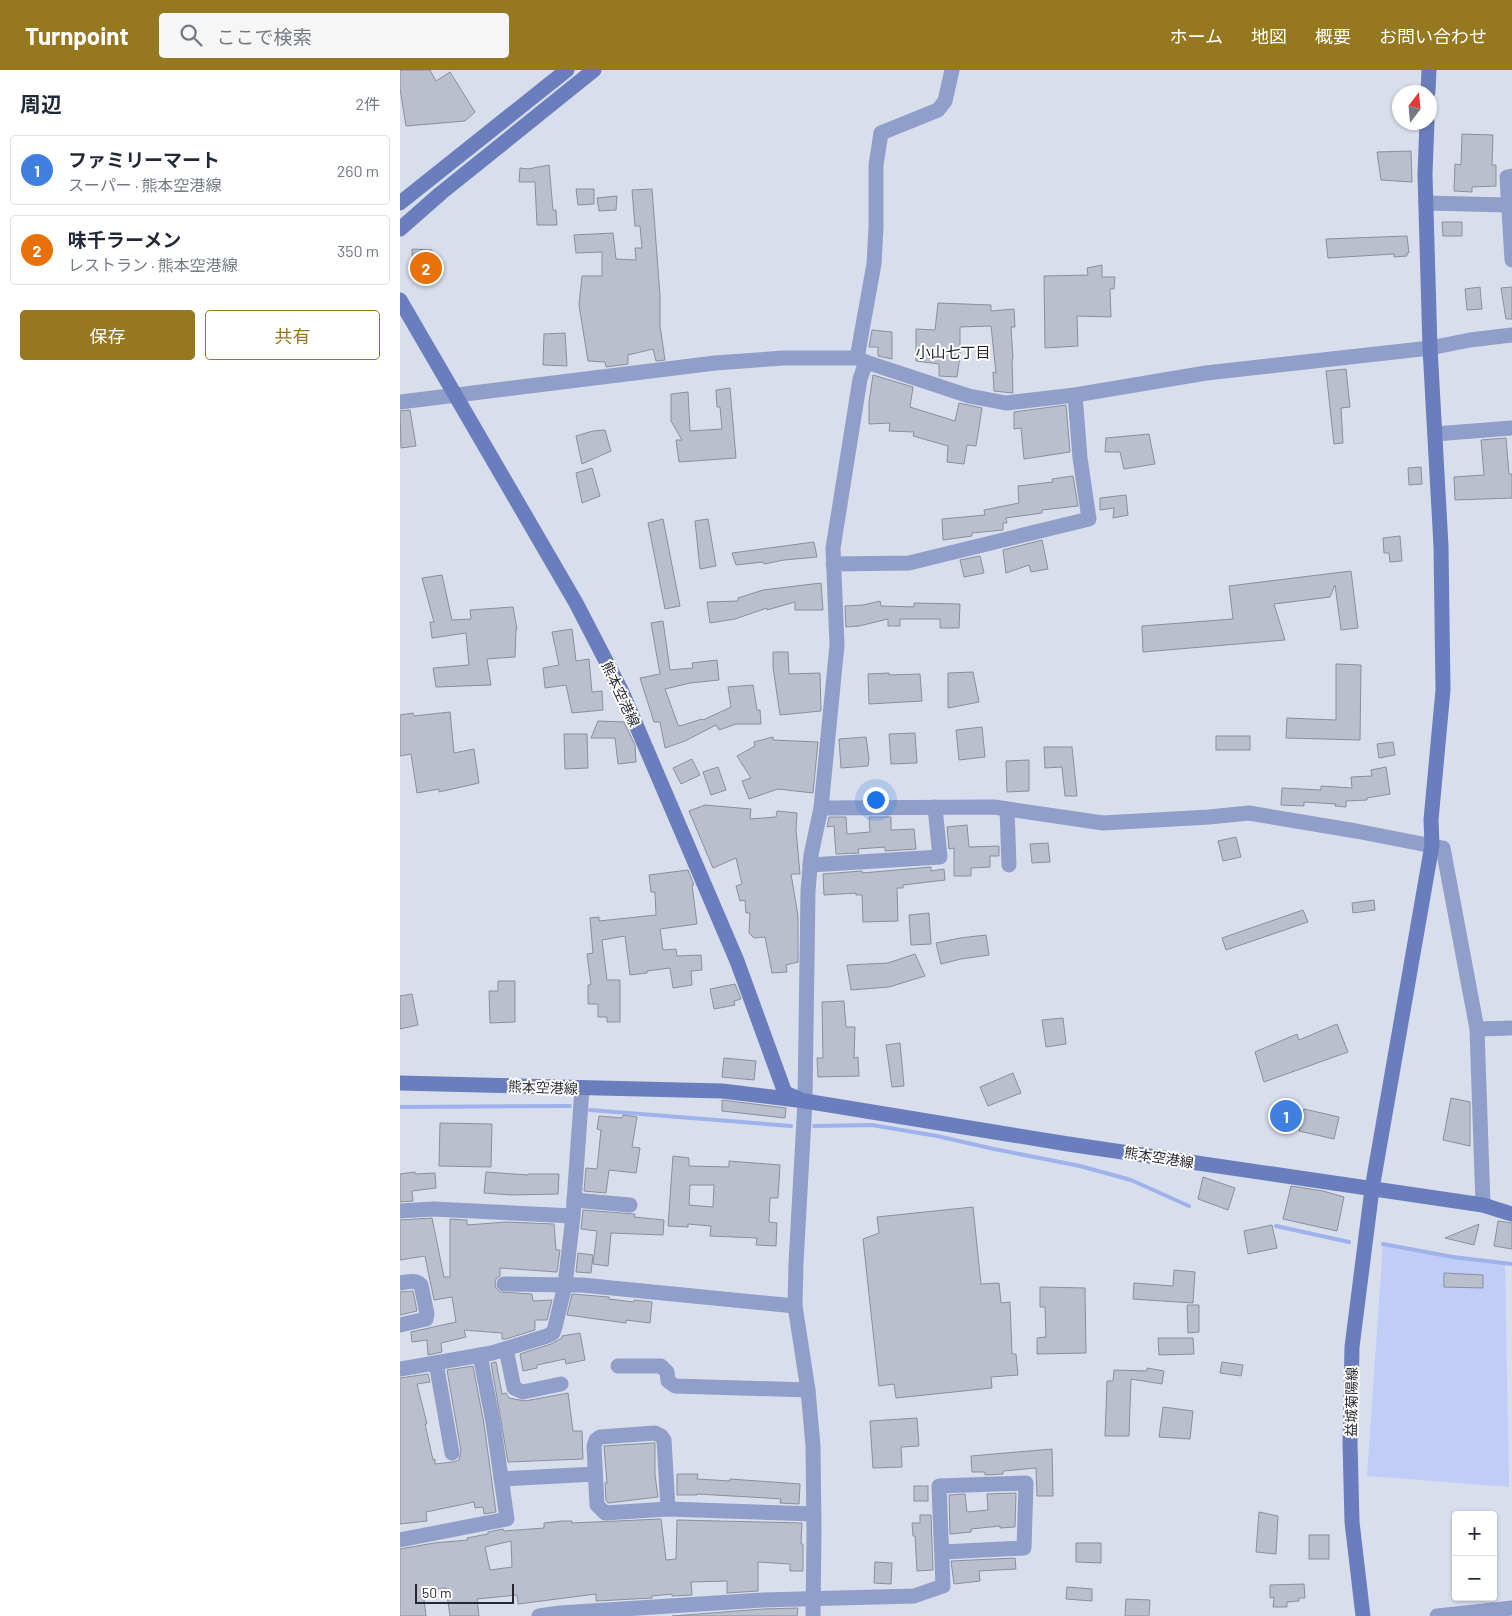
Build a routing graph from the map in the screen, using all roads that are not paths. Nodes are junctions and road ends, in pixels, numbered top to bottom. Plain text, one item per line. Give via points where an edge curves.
1 (567, 70) edge
2 (594, 70) edge
3 (952, 70) edge
4 (1429, 70) edge
5 (1428, 85) edge
6 (1427, 130) edge
7 (1512, 176) edge
8 (400, 203) edge
9 (1426, 203) junction
10 (1508, 205) junction
11 (400, 229) edge
12 (1512, 260) edge
13 (400, 300) edge
14 (1512, 335) edge
15 (1430, 348) junction
16 (861, 360) junction
17 (456, 394) junction
18 (1075, 395) junction
19 (400, 402) edge
20 (1512, 428) edge
21 (1435, 434) junction
22 (833, 564) junction
23 (935, 807) junction
24 (822, 808) junction
25 (1007, 809) junction
26 (1432, 845) junction
27 (810, 865) junction
28 (1010, 865) dead end
29 (1512, 1028) edge
30 (1477, 1029) junction
31 (400, 1083) edge
32 (582, 1088) junction
33 (805, 1101) junction
34 (1373, 1186) junction
35 (574, 1200) junction
36 (630, 1205) dead end
37 (1483, 1205) junction
38 (400, 1211) edge
39 (1512, 1214) edge
40 (573, 1216) junction
41 (400, 1283) edge
42 (504, 1284) dead end
43 (565, 1285) junction
44 (796, 1306) junction
45 (400, 1325) edge
46 (506, 1349) junction
47 (480, 1355) junction
48 (436, 1362) junction
49 (618, 1366) dead end
50 (400, 1369) edge
51 (561, 1384) dead end
52 (808, 1390) junction
53 (452, 1453) dead end
54 (595, 1474) junction
55 (501, 1479) junction
56 (668, 1509) junction
57 (814, 1514) junction
58 (400, 1540) edge
59 (942, 1552) junction
60 (813, 1600) junction
61 (1512, 1608) edge
62 (539, 1616) edge
63 (813, 1616) edge
64 (1363, 1616) edge
65 (1436, 1616) edge

1 - 8 main road
2 - 11 main road
3 - 16 street via 945,101 938,110 881,133 876,165 874,264
4 - 5 main road
6 - 9 main road, 益城菊陽線
7 - 10 street via 1507,177
9 - 10 street
9 - 15 main road, 益城菊陽線
10 - 12 street
13 - 17 main road, 熊本空港線
14 - 15 street
15 - 18 street via 1206,373
15 - 21 main road, 益城菊陽線
16 - 17 street via 784,358 715,363
16 - 18 street via 969,396 1006,403
16 - 22 street
17 - 19 street
17 - 33 main road, 熊本空港線 via 576,603 622,692 737,961 785,1093
18 - 22 street via 1089,519 909,563
20 - 21 street
21 - 26 main road, 益城菊陽線 via 1443,690 1431,820
22 - 24 street via 837,646
23 - 24 street
23 - 25 street
23 - 27 street via 940,857
24 - 27 street
25 - 26 street via 1104,823 1249,813
25 - 28 street
26 - 30 street via 1443,848
26 - 34 main road, 益城菊陽線
27 - 33 street
29 - 30 street
30 - 37 street
31 - 32 main road, 熊本空港線
32 - 33 main road, 熊本空港線 via 722,1091
32 - 35 street
33 - 34 main road, 熊本空港線 via 1068,1144
33 - 44 street
34 - 37 main road, 熊本空港線
34 - 64 main road, 益城菊陽線 via 1352,1347 1352,1522
35 - 36 street
35 - 40 street
37 - 39 main road, 熊本空港線
38 - 40 street
40 - 43 street
41 - 45 street via 417,1281 421,1284 427,1314 426,1319
42 - 43 street
43 - 44 street
43 - 46 street via 553,1333
44 - 52 street
46 - 47 street
46 - 51 street via 514,1388 523,1392
47 - 48 street
47 - 55 street
48 - 50 street
48 - 53 street
49 - 52 street via 661,1366 674,1386
52 - 57 street
54 - 55 street
54 - 56 street via 597,1506 605,1513
54 - 56 street via 594,1446 600,1437 655,1433 664,1440
55 - 58 street via 507,1520
56 - 57 street
57 - 60 street
59 - 59 street via 939,1486 1026,1483 1024,1548
59 - 60 street via 943,1586 914,1596
60 - 62 street via 719,1602
60 - 63 street
61 - 65 street

